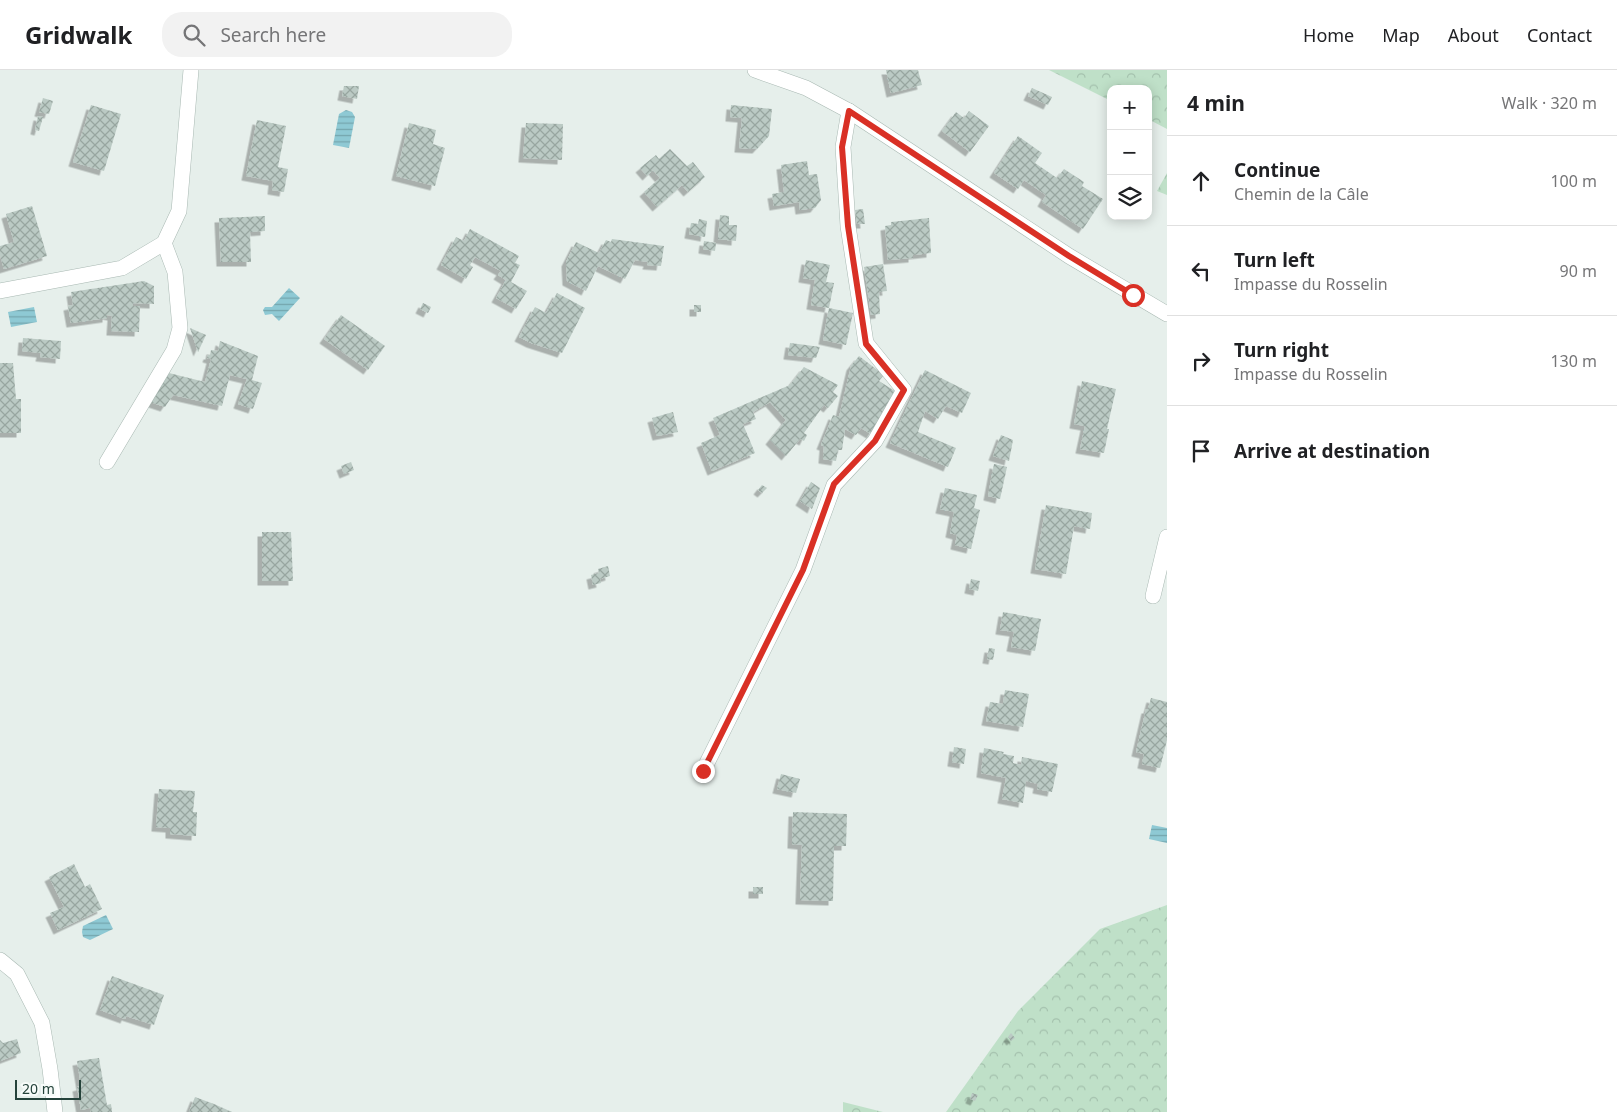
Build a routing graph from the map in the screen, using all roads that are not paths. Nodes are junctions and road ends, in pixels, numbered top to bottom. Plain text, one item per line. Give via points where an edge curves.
1 (191, 70) edge
2 (755, 70) edge
3 (849, 111) junction
4 (164, 243) junction
5 (0, 291) edge
6 (1167, 314) edge
7 (107, 462) dead end
8 (1167, 536) edge
9 (1153, 596) dead end
10 (703, 771) dead end
11 (0, 960) edge
12 (55, 1112) edge

1 - 4 street via 179,210
2 - 3 street via 806,88
3 - 6 street via 1069,256
3 - 10 street via 842,147 848,226 866,344 904,390 875,441 834,484 803,570
4 - 5 street via 122,268
4 - 7 street via 175,272 180,328 174,350
8 - 9 street
11 - 12 street via 17,974 42,1023

